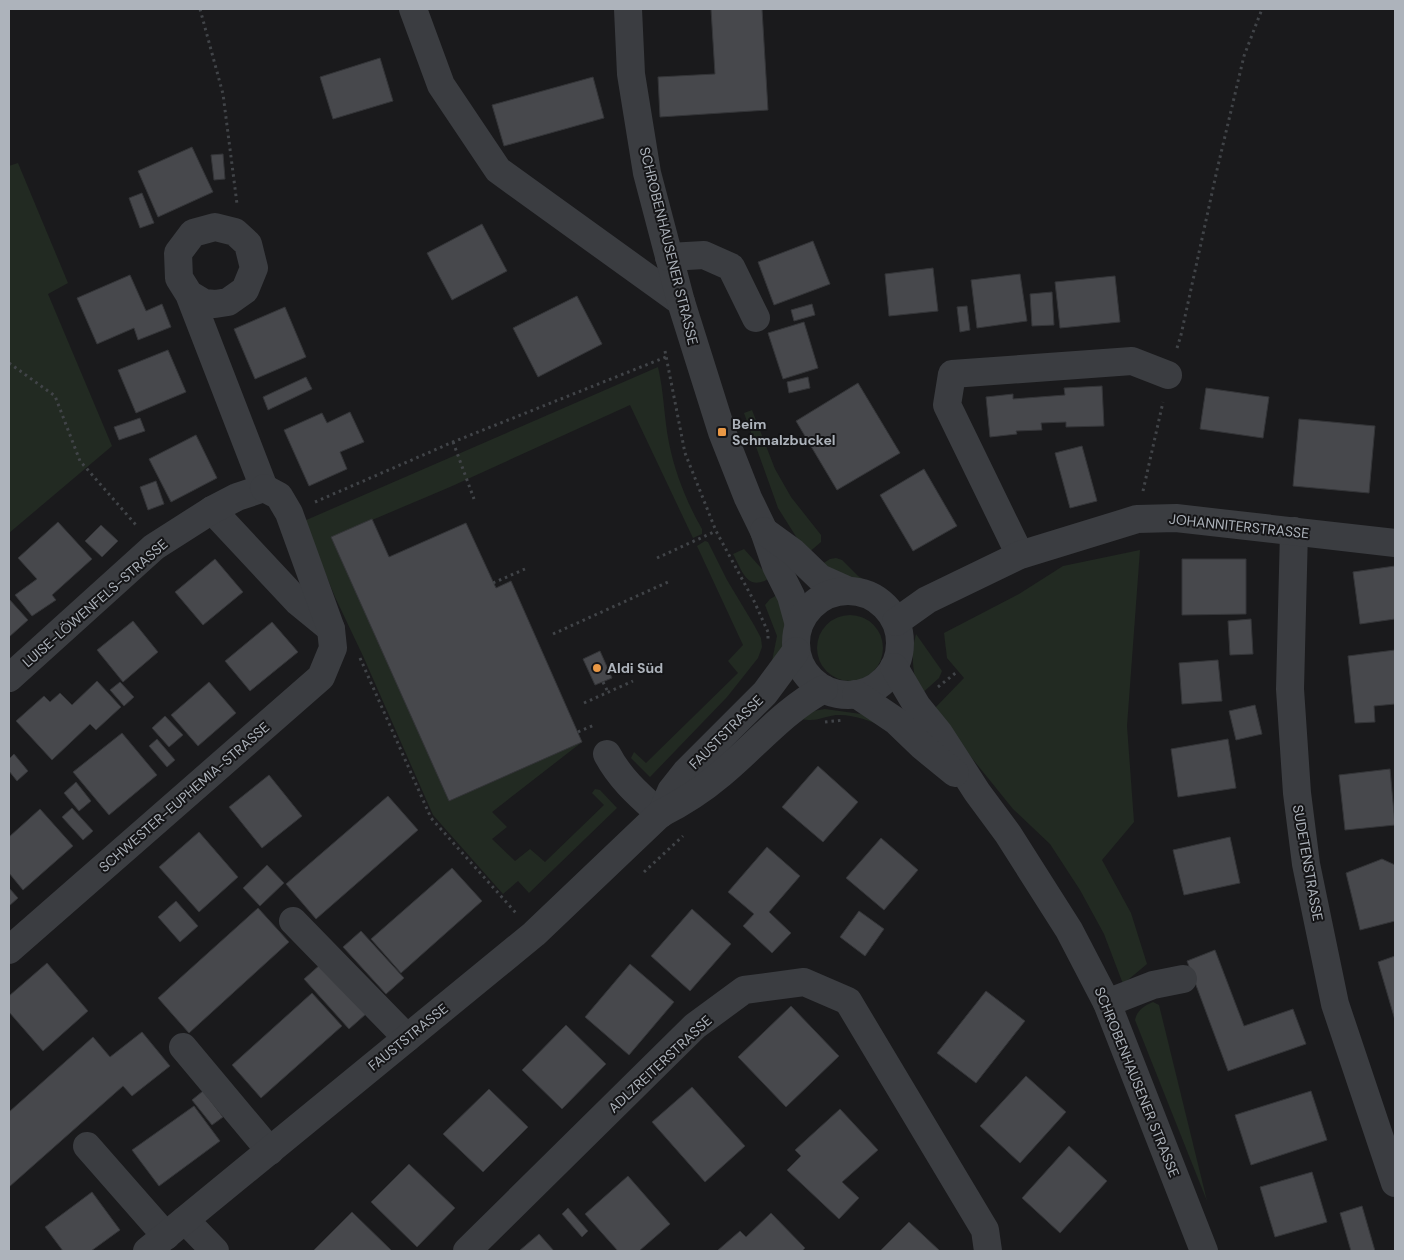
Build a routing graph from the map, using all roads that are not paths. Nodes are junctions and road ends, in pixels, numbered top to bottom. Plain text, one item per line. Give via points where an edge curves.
1 (413, 9) edge
2 (628, 9) edge
3 (669, 257) junction
4 (190, 294) junction
5 (681, 302) junction
6 (756, 318) dead end
7 (1168, 375) road end
8 (264, 488) junction
9 (212, 510) junction
10 (764, 531) junction
11 (1294, 531) junction
12 (1395, 543) edge
13 (1020, 555) junction
14 (849, 590) junction
15 (896, 622) junction
16 (797, 638) junction
17 (332, 639) junction
18 (894, 668) junction
19 (9, 678) edge
20 (824, 689) junction
21 (856, 694) junction
22 (607, 754) dead end
23 (977, 792) junction
24 (660, 814) junction
25 (293, 921) dead end
26 (9, 950) edge
27 (1182, 979) dead end
28 (1107, 1003) junction
29 (407, 1038) junction
30 (183, 1047) dead end
31 (87, 1146) dead end
32 (270, 1151) junction
33 (1395, 1183) edge
34 (166, 1236) edge
35 (215, 1251) edge
36 (467, 1251) edge
37 (988, 1251) edge
38 (1204, 1251) edge

1 - 5 street via 441,85 498,170
2 - 3 street, SCHROBENHAUSENER STRASSE via 631,74 646,164
3 - 5 street, SCHROBENHAUSENER STRASSE
3 - 6 street via 704,255 731,267
4 - 4 street via 179,278 178,253 193,233 215,226 235,232 248,244 254,268 245,290 228,302 215,304 204,303
4 - 8 street
5 - 10 street, SCHROBENHAUSENER STRASSE via 722,432
7 - 13 street via 1132,361 952,374 947,405
8 - 9 street, LUISE-LÖWENFELS-STRASSE via 237,496
8 - 17 street via 279,496 289,513
9 - 17 street
9 - 19 street, LUISE-LÖWENFELS-STRASSE via 154,547
10 - 14 street, SCHROBENHAUSENER STRASSE via 794,552 820,578
10 - 16 street, SCHROBENHAUSENER STRASSE via 776,566 792,596
11 - 12 street, JOHANNITERSTRASSE
11 - 13 street, JOHANNITERSTRASSE via 1176,518 1137,519
11 - 33 street, SUDETENSTRASSE via 1290,689 1306,864 1335,1004
13 - 15 street, JOHANNITERSTRASSE via 927,600
14 - 15 street via 876,599
14 - 16 street via 832,593 806,611
15 - 18 street via 900,636
16 - 20 street via 800,664 807,676
16 - 24 street, FAUSTSTRASSE via 765,693 686,772 670,791
17 - 26 street, SCHWESTER-EUPHEMIA-STRASSE via 321,677
18 - 21 street via 877,686
18 - 23 street, SCHROBENHAUSENER STRASSE
20 - 21 street via 845,695
20 - 24 street, FAUSTSTRASSE via 786,715 721,774
21 - 23 street, SCHROBENHAUSENER STRASSE via 896,721
22 - 24 street via 625,781
23 - 28 street, SCHROBENHAUSENER STRASSE via 1069,930
24 - 29 street, FAUSTSTRASSE via 534,934
25 - 29 street
27 - 28 street via 1153,985
28 - 38 street, SCHROBENHAUSENER STRASSE
29 - 32 street, FAUSTSTRASSE
30 - 32 street
31 - 34 street
32 - 34 street, FAUSTSTRASSE
34 - 35 street
36 - 37 street, ADLZREITERSTRASSE via 695,1026 744,990 804,982 848,1001 985,1230

